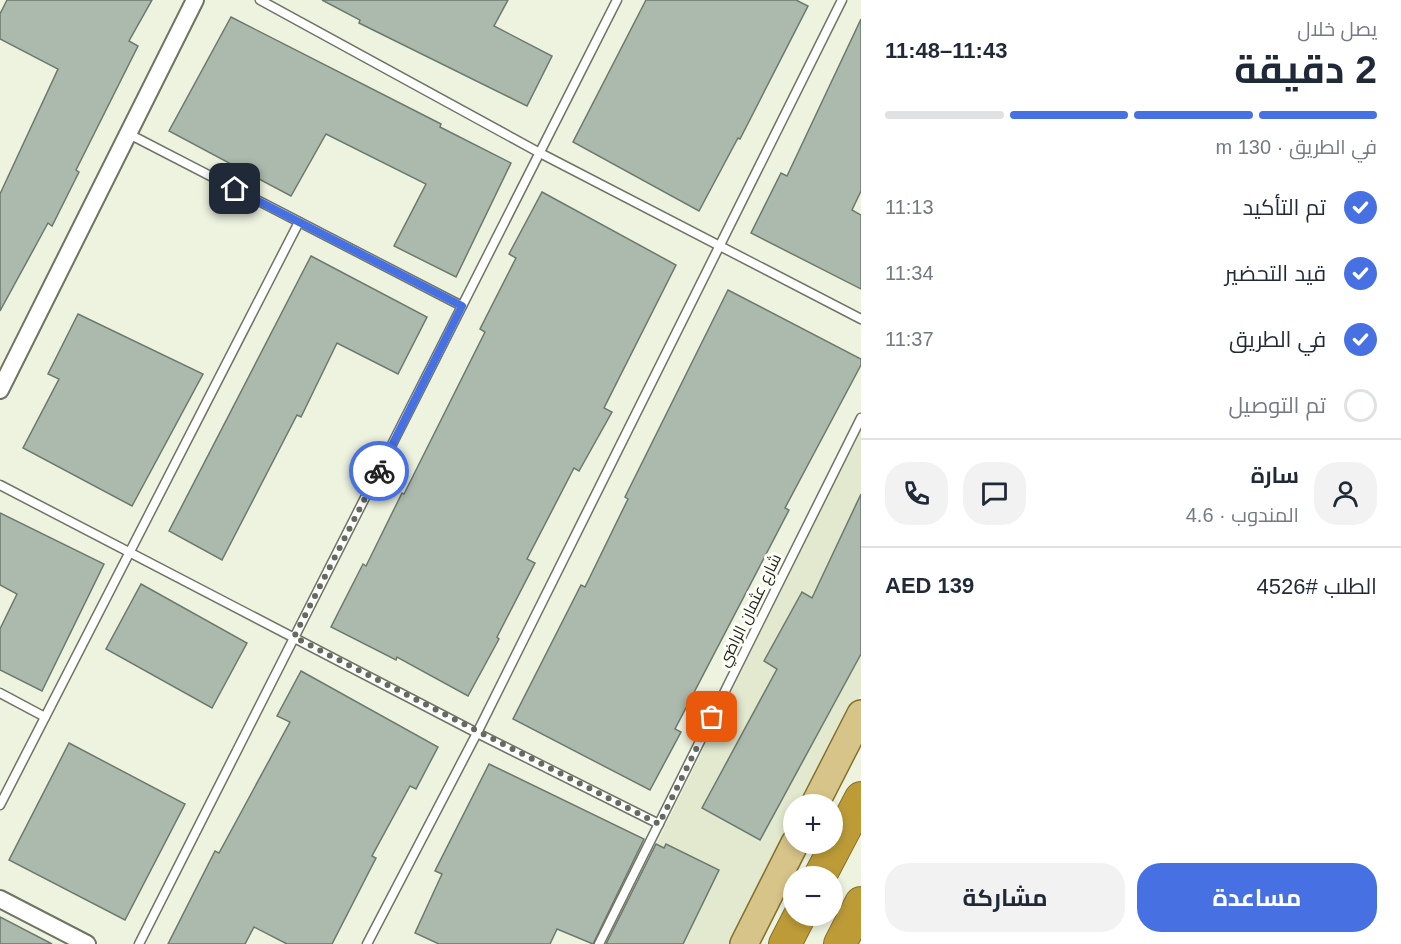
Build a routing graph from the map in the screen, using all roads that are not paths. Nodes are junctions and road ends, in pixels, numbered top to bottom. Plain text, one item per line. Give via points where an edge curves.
1 (195, 0) edge
2 (260, 0) edge
3 (617, 0) edge
4 (842, 0) edge
5 (129, 134) junction
6 (540, 153) junction
7 (299, 222) junction
8 (719, 248) junction
9 (462, 306) junction
10 (861, 319) edge
11 (1, 384) edge
12 (861, 418) edge
13 (0, 485) edge
14 (130, 552) junction
15 (294, 637) junction
16 (0, 693) edge
17 (861, 714) edge
18 (45, 717) junction
19 (477, 733) junction
20 (861, 792) edge
21 (820, 794) edge
22 (861, 798) edge
23 (0, 805) edge
24 (659, 824) junction
25 (846, 826) junction
26 (789, 854) edge
27 (825, 866) edge
28 (0, 899) edge
29 (861, 903) edge
30 (794, 926) edge
31 (87, 944) edge
32 (139, 944) edge
33 (367, 944) edge
34 (599, 944) edge
35 (744, 944) edge
36 (785, 944) edge
37 (840, 944) edge

1 - 5 street
2 - 6 lane
3 - 6 lane
4 - 8 lane
5 - 7 lane
5 - 11 street
6 - 8 lane
6 - 9 lane
7 - 9 lane
7 - 14 lane
8 - 10 lane
8 - 19 lane
9 - 15 lane
12 - 24 lane, شارع عثمان الراضي
13 - 14 lane
14 - 15 lane
14 - 18 lane
15 - 19 lane
15 - 32 lane
16 - 18 lane
17 - 21 main road
18 - 23 lane
19 - 24 lane
19 - 33 lane
20 - 25 highway
22 - 25 highway
24 - 34 lane, شارع عثمان الراضي
25 - 27 highway
26 - 35 main road
28 - 31 street
29 - 37 highway
30 - 36 highway

